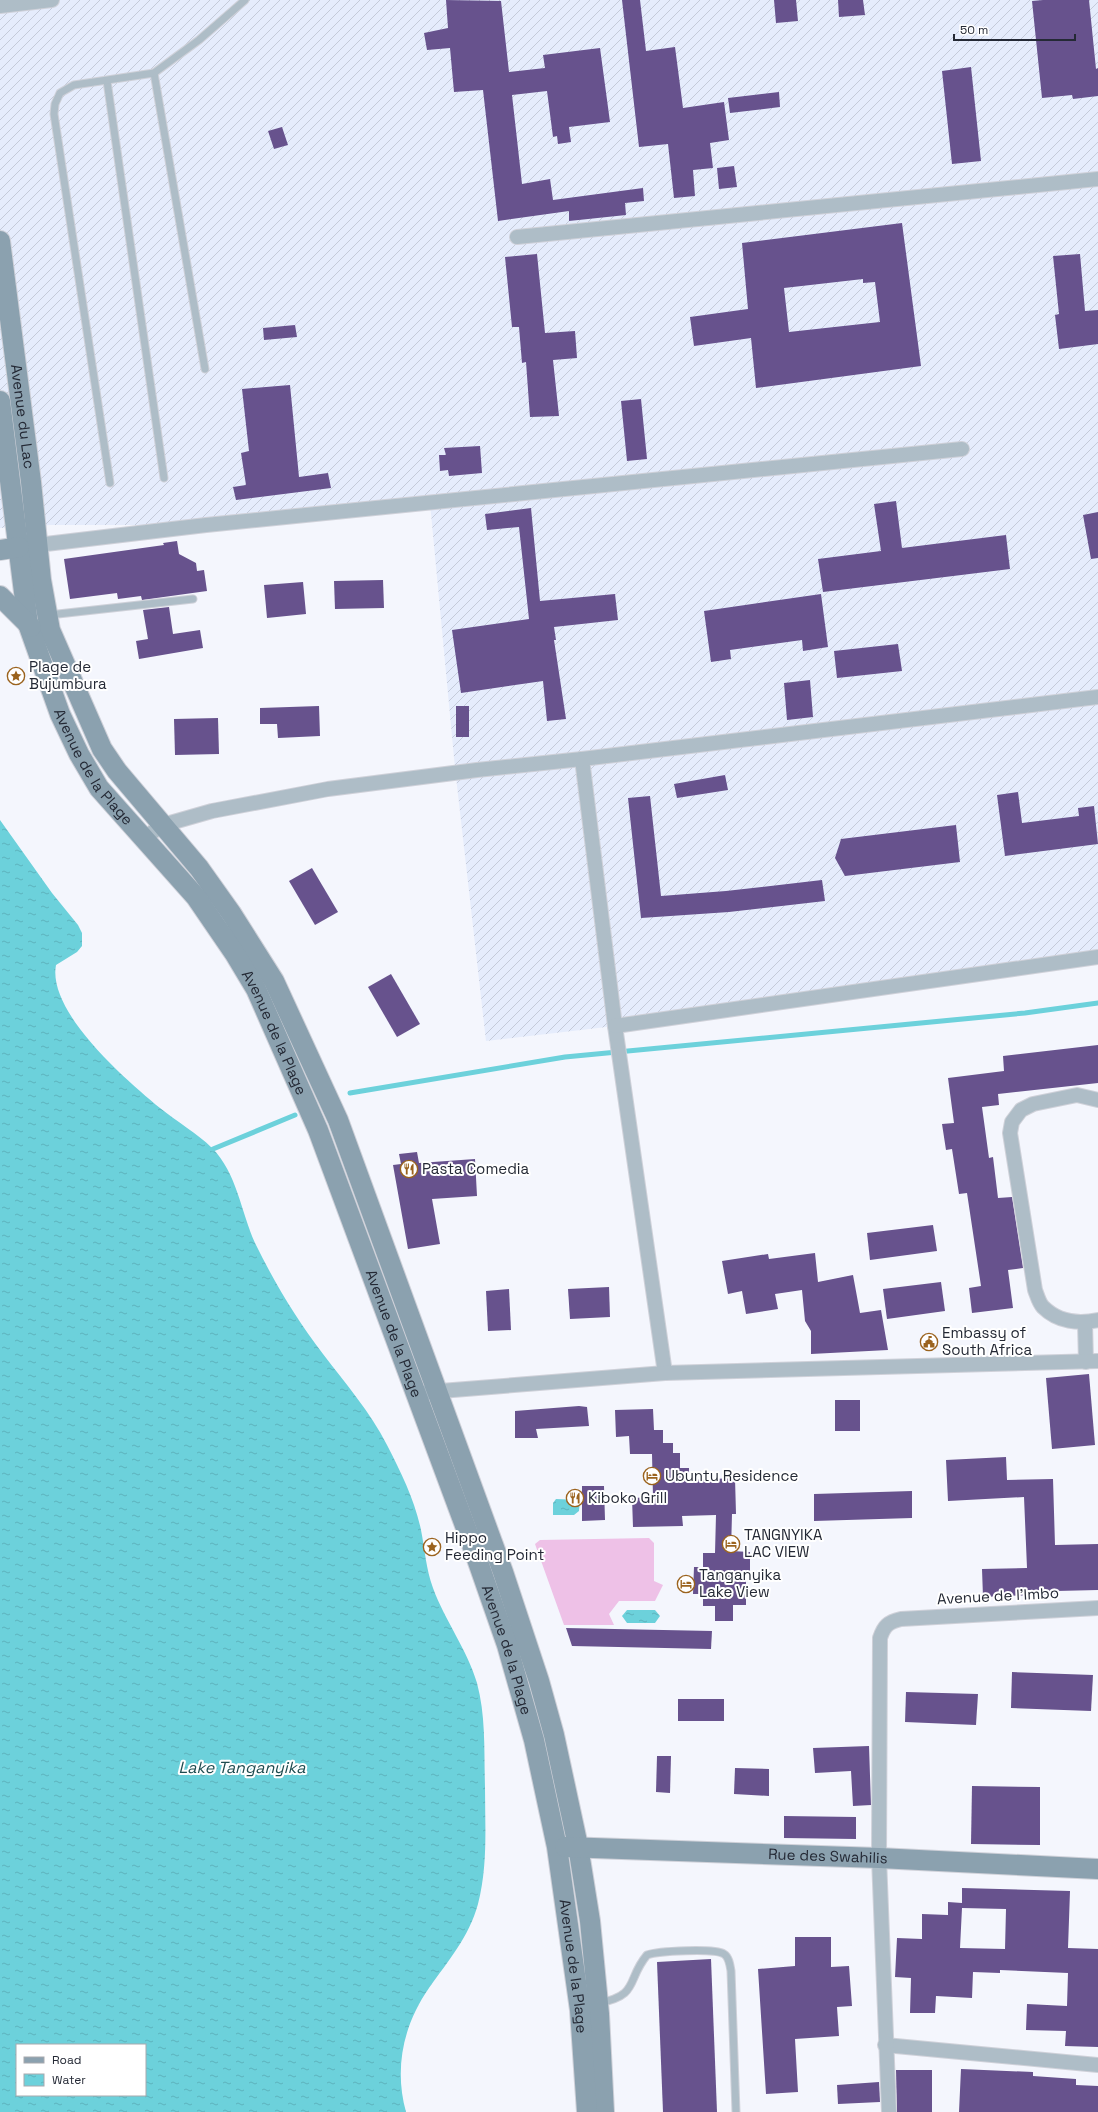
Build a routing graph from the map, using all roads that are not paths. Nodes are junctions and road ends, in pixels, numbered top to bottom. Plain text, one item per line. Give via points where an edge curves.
1 (52, 0) edge
2 (244, 0) edge
3 (0, 6) edge
4 (154, 73) junction
5 (107, 81) junction
6 (1098, 179) edge
7 (517, 237) dead end
8 (0, 241) edge
9 (205, 369) dead end
10 (0, 401) edge
11 (962, 449) dead end
12 (164, 478) dead end
13 (110, 483) dead end
14 (38, 545) junction
15 (9, 548) edge
16 (0, 596) edge
17 (193, 599) dead end
18 (46, 616) junction
19 (28, 624) junction
20 (61, 655) junction
21 (1098, 697) edge
22 (582, 759) junction
23 (164, 825) junction
24 (144, 838) junction
25 (1098, 957) edge
26 (617, 1032) junction
27 (1098, 1100) edge
28 (1091, 1321) edge
29 (1092, 1362) edge
30 (665, 1372) junction
31 (416, 1392) junction
32 (438, 1392) junction
33 (1098, 1608) edge
34 (578, 1846) junction
35 (557, 1847) junction
36 (879, 1858) junction
37 (1098, 1869) edge
38 (588, 2004) junction
39 (885, 2045) junction
40 (1098, 2065) edge
41 (587, 2112) edge
42 (604, 2112) edge
43 (736, 2112) edge
44 (889, 2112) edge

1 - 3 street
2 - 4 lane via 199,40
4 - 5 lane
4 - 9 lane
5 - 12 lane
5 - 13 lane via 74,85 60,94 54,114
6 - 7 street
8 - 14 main road, Avenue du Lac
10 - 15 main road, Avenue du Lac
11 - 14 street via 206,525
14 - 15 street
14 - 18 main road, Avenue de la Plage
15 - 19 main road, Avenue de la Plage
16 - 19 main road, Avenue de la Plage
17 - 18 lane
18 - 20 main road, Avenue de la Plage
19 - 20 main road, Avenue de la Plage
19 - 24 main road, Avenue de la Plage via 57,707 79,754 99,788
20 - 23 main road, Avenue de la Plage via 102,749 117,771
21 - 22 street
22 - 23 street via 328,789 212,811
22 - 26 street
23 - 24 street
23 - 32 main road, Avenue de la Plage via 231,913 274,981 338,1120
24 - 31 main road, Avenue de la Plage via 196,897 256,989 318,1130
25 - 26 street
26 - 30 street
27 - 28 street via 1077,1095 1033,1104 1021,1110 1012,1122 1010,1134 1035,1290 1043,1306 1062,1320
28 - 29 street
29 - 30 street
30 - 32 street
31 - 32 street
31 - 35 main road, Avenue de la Plage via 507,1645 534,1740
32 - 34 main road, Avenue de la Plage via 539,1681 554,1735
33 - 36 street, Avenue de l'Imbo via 901,1619 883,1628 880,1638
34 - 35 main road, Rue des Swahilis
34 - 36 main road, Rue des Swahilis
34 - 38 main road, Avenue de la Plage via 590,1921
35 - 38 main road, Avenue de la Plage
36 - 37 main road, Rue des Swahilis
36 - 39 street
38 - 41 main road, Avenue de la Plage
38 - 42 main road, Avenue de la Plage
38 - 43 lane via 614,2000 629,1991 647,1954 724,1954 729,1960 731,1971
39 - 40 street
39 - 44 street

